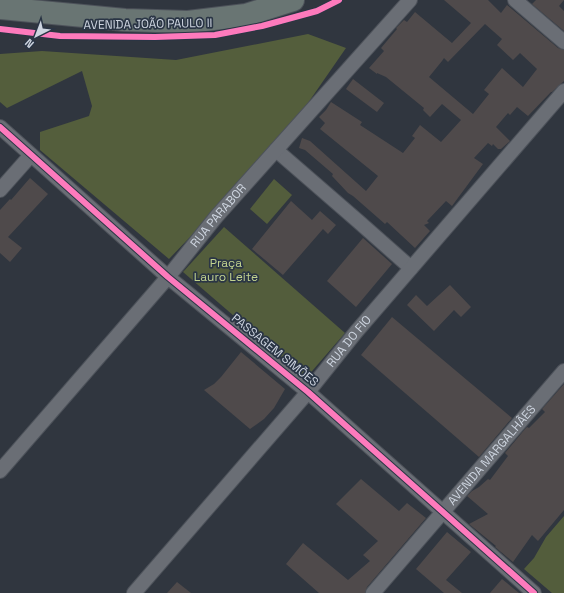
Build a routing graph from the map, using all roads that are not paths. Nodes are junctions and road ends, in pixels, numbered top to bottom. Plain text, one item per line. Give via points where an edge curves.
1 (293, 0) edge
2 (410, 0) edge
3 (515, 0) edge
4 (0, 8) edge
5 (564, 42) edge
6 (564, 91) edge
7 (0, 127) edge
8 (276, 150) junction
9 (31, 155) junction
10 (0, 190) edge
11 (411, 268) junction
12 (168, 277) junction
13 (564, 370) edge
14 (308, 392) junction
15 (0, 471) edge
16 (443, 512) junction
17 (134, 593) edge
18 (373, 593) edge
19 (534, 593) edge

1 - 4 main road, AVENIDA JOÃO PAULO II via 246,15 188,22 125,20
2 - 8 street, RUA PARABOR
3 - 5 street
6 - 11 street, RUA DO FIO
7 - 9 street, PASSAGEM SIMÕES
8 - 11 street
8 - 12 street, RUA PARABOR via 216,217
9 - 10 street
9 - 12 street, PASSAGEM SIMÕES
11 - 14 street, RUA DO FIO
12 - 14 street, PASSAGEM SIMÕES
12 - 15 street, RUA PARABOR
13 - 16 street, AVENIDA MARGALHÃES
14 - 16 street, PASSAGEM SIMÕES
14 - 17 street, RUA DO FIO
16 - 18 street, AVENIDA MARGALHÃES
16 - 19 street, PASSAGEM SIMÕES

